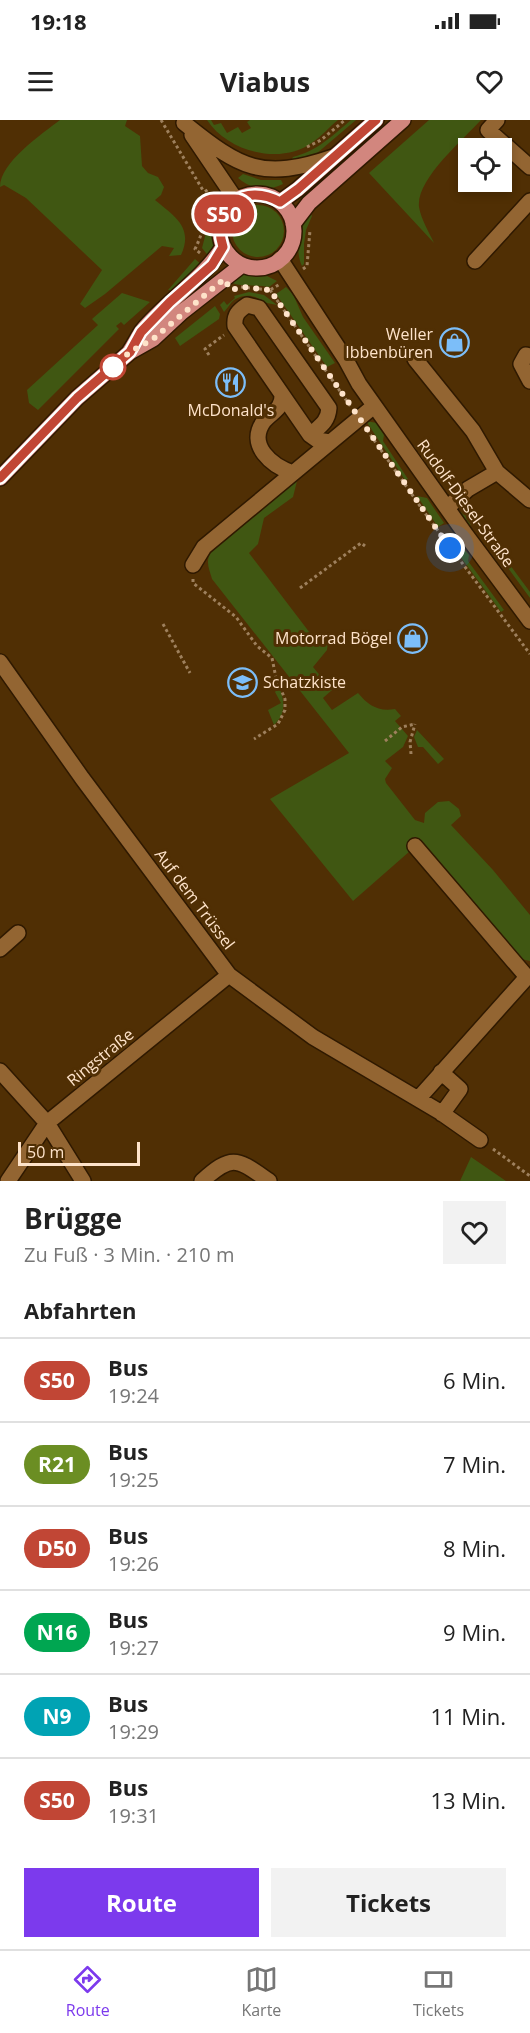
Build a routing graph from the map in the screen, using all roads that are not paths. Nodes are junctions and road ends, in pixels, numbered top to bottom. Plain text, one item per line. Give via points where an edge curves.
1 (376, 120) edge
2 (403, 120) edge
3 (497, 120) edge
4 (183, 122) edge
5 (333, 158) junction
6 (530, 167) edge
7 (236, 200) junction
8 (530, 201) edge
9 (280, 202) junction
10 (293, 225) junction
11 (223, 247) junction
12 (280, 259) junction
13 (476, 261) dead end
14 (242, 265) junction
15 (130, 352) junction
16 (530, 356) edge
17 (415, 359) dead end
18 (530, 381) edge
19 (282, 396) junction
20 (374, 406) junction
21 (310, 435) junction
22 (330, 442) junction
23 (497, 472) junction
24 (293, 473) junction
25 (0, 478) edge
26 (530, 500) edge
27 (447, 508) junction
28 (194, 565) road end
29 (530, 621) edge
30 (0, 662) edge
31 (415, 846) dead end
32 (18, 933) dead end
33 (0, 949) edge
34 (230, 975) junction
35 (0, 1071) edge
36 (441, 1072) junction
37 (418, 1099) junction
38 (442, 1114) junction
39 (47, 1123) junction
40 (480, 1140) road end
41 (8, 1181) edge
42 (83, 1181) edge
43 (202, 1181) edge
44 (269, 1181) edge

1 - 5 main road
2 - 10 main road via 309,203
3 - 6 street via 488,129
4 - 5 street via 212,146 264,170 288,170
4 - 7 street
5 - 9 main road
7 - 9 main road via 258,194
7 - 11 main road via 222,216
8 - 13 street
9 - 10 main road
10 - 12 main road via 291,244
11 - 14 main road
11 - 15 main road via 212,265 141,332
12 - 14 main road via 262,267
12 - 20 street, Rudolf-Diesel-Straße
14 - 15 main road via 153,339
15 - 25 main road via 77,398
16 - 18 street via 525,355 521,364
17 - 23 street via 473,431
19 - 21 street
19 - 21 street via 235,326 234,318 247,305 259,308 329,408 325,422
19 - 24 street via 281,404 260,428 259,445 273,464
20 - 22 street
20 - 27 street, Rudolf-Diesel-Straße
21 - 22 street
22 - 24 street
23 - 26 street
23 - 27 street via 468,489
24 - 28 street via 204,547
27 - 29 street, Rudolf-Diesel-Straße
30 - 34 street, Auf dem Trüssel
31 - 36 street via 527,976
32 - 33 street
34 - 37 street, Auf dem Trüssel via 313,1037
34 - 39 street, Ringstraße
35 - 39 street
36 - 37 street
36 - 38 street via 460,1089
37 - 38 street, Auf dem Trüssel
38 - 40 street, Auf dem Trüssel
39 - 41 street, Ringstraße
39 - 42 street
43 - 44 street via 227,1162 242,1162

